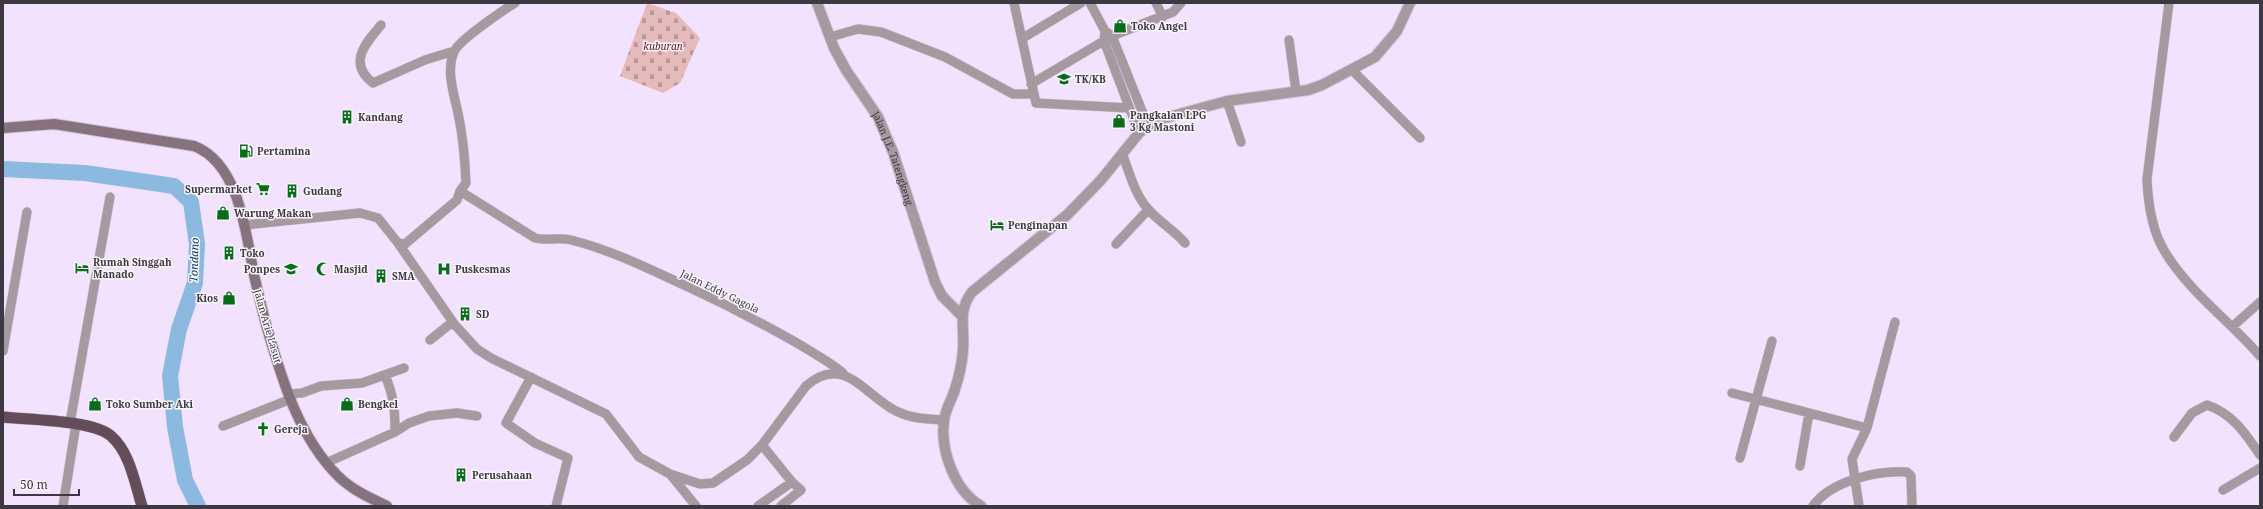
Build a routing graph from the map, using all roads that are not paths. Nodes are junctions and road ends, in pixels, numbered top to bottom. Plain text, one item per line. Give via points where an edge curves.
1 (515, 3) edge
2 (817, 3) edge
3 (1014, 3) edge
4 (1081, 3) edge
5 (1090, 3) edge
6 (1156, 3) edge
7 (1181, 3) edge
8 (1410, 3) edge
9 (2168, 3) edge
10 (1163, 17) junction
11 (382, 25) dead end
12 (1107, 36) junction
13 (830, 37) junction
14 (1023, 38) junction
15 (1289, 40) dead end
16 (454, 51) junction
17 (1352, 70) junction
18 (1129, 77) junction
19 (1119, 83) junction
20 (1031, 84) junction
21 (1296, 91) junction
22 (1033, 94) junction
23 (1227, 101) junction
24 (1129, 108) junction
25 (1148, 126) junction
26 (3, 128) edge
27 (1139, 133) junction
28 (1420, 138) dead end
29 (1241, 142) dead end
30 (1123, 156) junction
31 (460, 190) junction
32 (110, 197) dead end
33 (1148, 210) junction
34 (27, 212) dead end
35 (245, 225) junction
36 (398, 243) junction
37 (1185, 243) dead end
38 (1116, 244) dead end
39 (2260, 302) edge
40 (961, 315) junction
41 (1895, 322) dead end
42 (455, 325) junction
43 (2232, 327) junction
44 (430, 340) dead end
45 (1772, 341) dead end
46 (3, 352) edge
47 (2260, 356) edge
48 (404, 368) dead end
49 (843, 373) junction
50 (385, 375) junction
51 (531, 377) junction
52 (1732, 393) dead end
53 (290, 396) junction
54 (1757, 399) junction
55 (1809, 413) junction
56 (477, 416) dead end
57 (3, 417) edge
58 (944, 420) junction
59 (73, 424) junction
60 (223, 426) dead end
61 (1867, 428) junction
62 (395, 432) junction
63 (2174, 437) dead end
64 (762, 445) junction
65 (2260, 455) edge
66 (1740, 458) dead end
67 (326, 463) junction
68 (1800, 466) dead end
69 (2260, 468) edge
70 (670, 474) junction
71 (1854, 480) junction
72 (792, 482) junction
73 (700, 484) junction
74 (2223, 490) dead end
75 (688, 496) junction
76 (62, 506) edge
77 (142, 506) edge
78 (387, 506) edge
79 (556, 506) edge
80 (696, 506) edge
81 (758, 506) edge
82 (781, 506) edge
83 (981, 506) edge
84 (1813, 506) edge
85 (1859, 506) edge
86 (1912, 506) edge

1 - 16 street via 462,42
2 - 13 street, Jalan J.E. Tatengkeng
3 - 14 street
4 - 14 street
5 - 12 street
6 - 10 street
7 - 10 street via 1173,12
8 - 17 street via 1397,31 1387,44 1375,57
9 - 43 street via 2153,119 2147,179 2148,199 2154,226 2165,252 2183,277
10 - 12 street
11 - 16 street via 360,54 362,66 373,83 425,60
12 - 18 street
12 - 19 street
12 - 20 street
13 - 22 street via 858,29 881,32 945,57 1013,94
13 - 40 street, Jalan J.E. Tatengkeng via 846,70 878,117 894,152 935,282 942,296
14 - 20 street
15 - 21 street
16 - 31 street via 452,93 458,113 466,183
17 - 21 street via 1322,85
17 - 28 street
18 - 19 street
18 - 25 street
19 - 24 street
20 - 22 street
21 - 23 street
22 - 24 street via 1036,103
23 - 25 street via 1165,118
23 - 29 street
24 - 27 street
25 - 27 street
26 - 35 main road, Jalan Arie Lasut via 54,124 200,148 213,157 230,182
27 - 30 street
30 - 33 street via 1139,198
30 - 40 street via 1067,215 972,292 966,299
31 - 36 street via 458,200 442,214 405,244
31 - 49 street, Jalan Eddy Gagola via 535,238 581,243 641,264 715,299 766,325 828,361
32 - 59 street
33 - 37 street via 1176,232
33 - 38 street
34 - 46 street
35 - 36 street via 368,214 378,218
35 - 53 main road, Jalan Arie Lasut via 267,326
36 - 42 street
39 - 43 street
40 - 58 street via 963,350 960,371
41 - 61 street
42 - 44 street via 450,324
42 - 51 street via 485,354
43 - 47 street
45 - 54 street
48 - 50 street
49 - 58 street, Jalan Eddy Gagola via 894,410 921,419
49 - 64 street via 825,374 815,378 806,386
50 - 53 street via 354,384 321,386
50 - 62 street via 396,410
51 - 70 street via 606,414 639,457
51 - 79 street via 506,423 535,443 568,458
52 - 54 street
53 - 60 street
53 - 67 main road, Jalan Arie Lasut via 305,431
54 - 55 street
54 - 66 street
55 - 61 street
55 - 68 street
56 - 62 street via 457,413 429,416 409,423
57 - 59 highway
58 - 83 street via 946,449 961,489
59 - 76 street
59 - 77 highway via 111,436 126,459
61 - 71 street via 1852,459
62 - 67 street
63 - 65 street via 2192,413 2207,405 2234,420
64 - 72 street
64 - 73 street via 724,478 713,483
67 - 78 main road, Jalan Arie Lasut via 355,490
69 - 74 street
70 - 73 street
70 - 75 street
71 - 84 street via 1828,490
71 - 85 street
71 - 86 street via 1907,472 1911,476
72 - 81 street
72 - 82 street via 801,490
73 - 75 street
75 - 80 street

